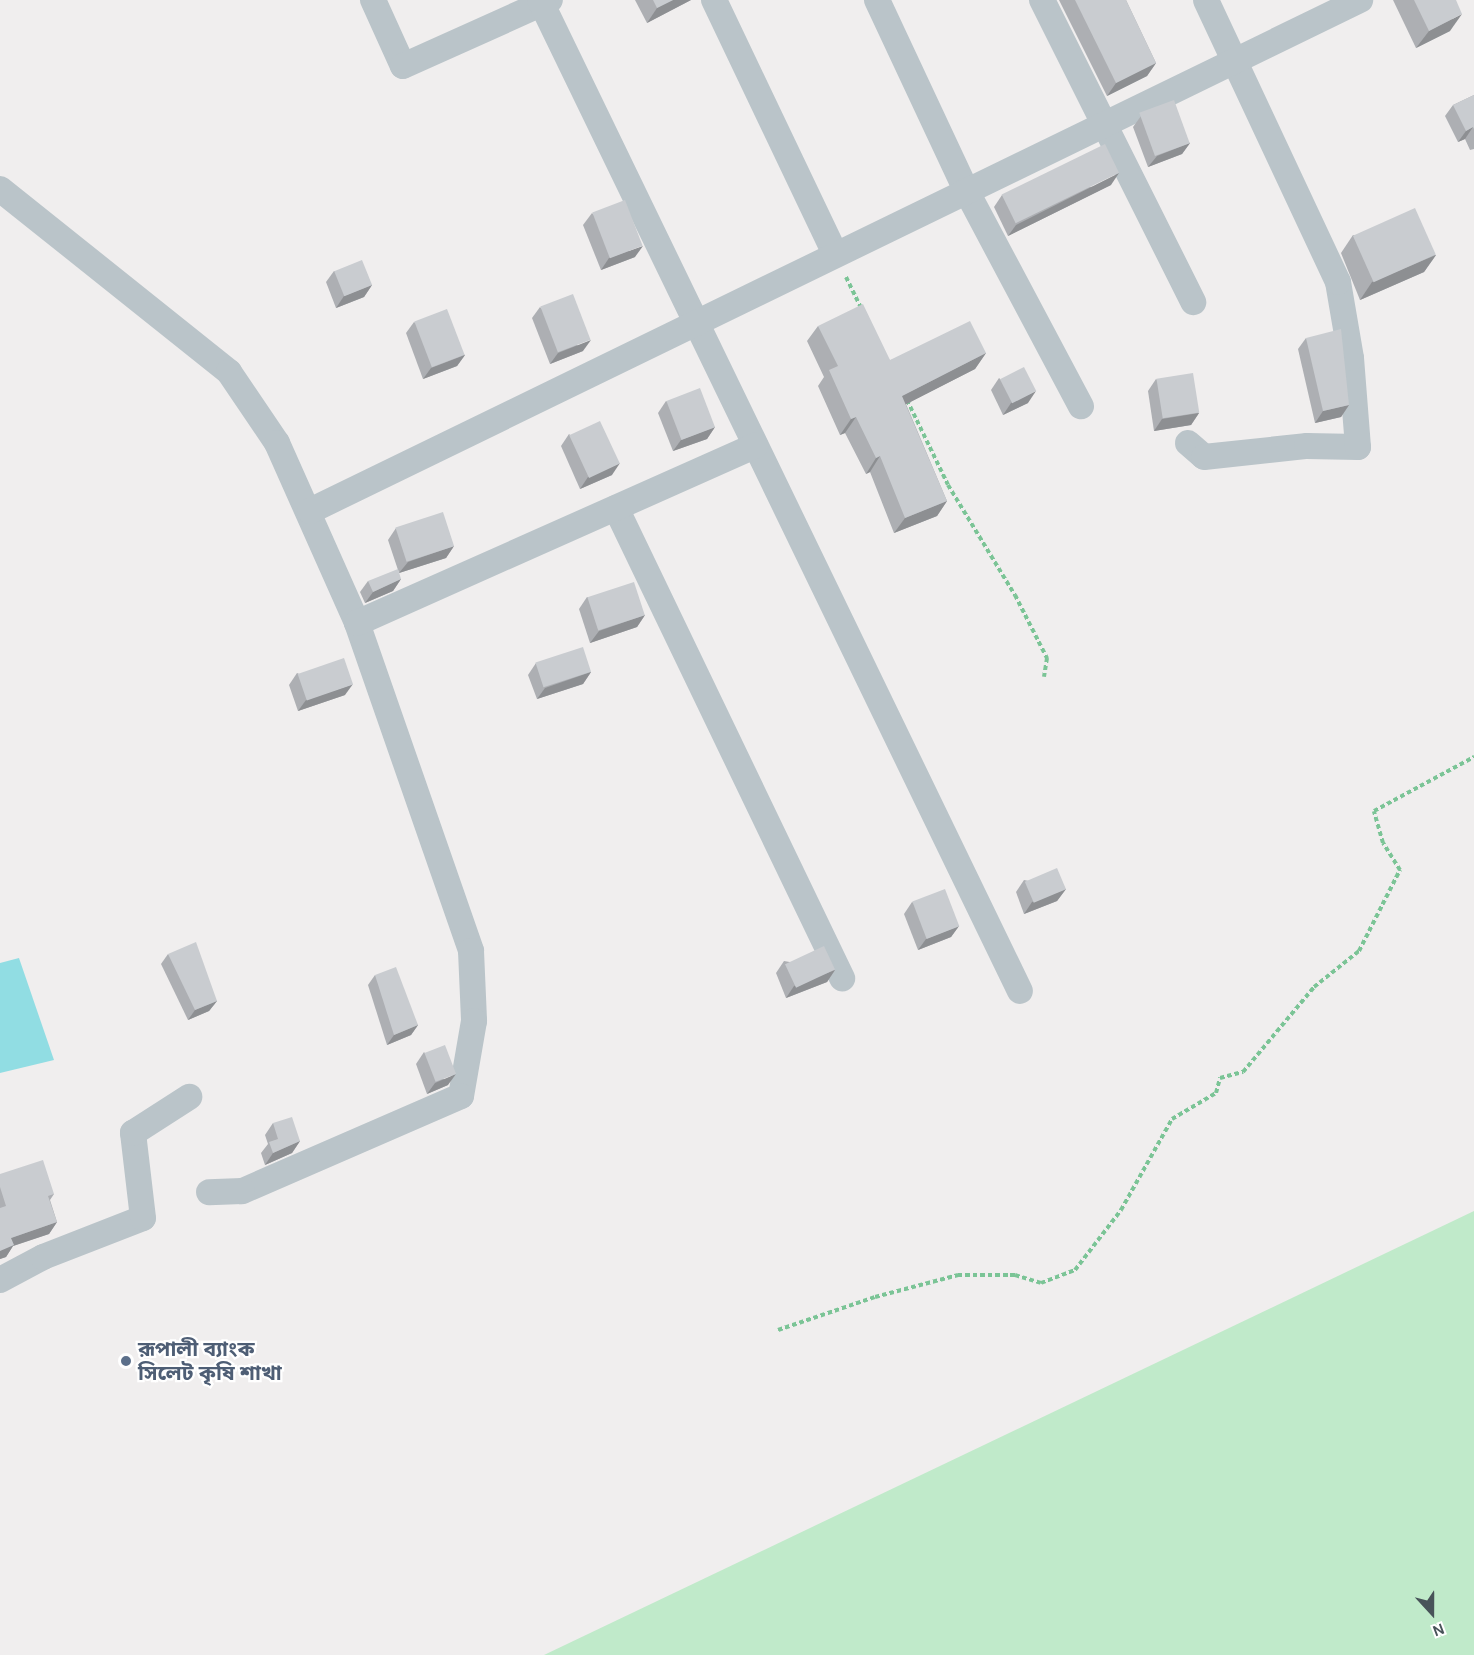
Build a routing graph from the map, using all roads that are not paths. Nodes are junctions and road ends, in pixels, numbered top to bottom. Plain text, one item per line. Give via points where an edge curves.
1 (373, 0) edge
2 (714, 0) edge
3 (877, 0) edge
4 (1042, 0) edge
5 (1206, 0) edge
6 (1360, 0) edge
7 (544, 1) edge
8 (1234, 59) junction
9 (1103, 123) junction
10 (0, 189) edge
11 (966, 190) junction
12 (835, 254) junction
13 (1193, 302) dead end
14 (696, 322) junction
15 (1081, 406) dead end
16 (1188, 443) dead end
17 (755, 446) junction
18 (616, 508) junction
19 (310, 511) junction
20 (357, 622) junction
21 (842, 978) dead end
22 (1020, 991) dead end
23 (189, 1097) dead end
24 (210, 1192) dead end
25 (0, 1280) edge

1 - 7 street via 403,66
2 - 12 street
3 - 11 street
4 - 9 street
5 - 8 street
6 - 8 street
7 - 14 street
8 - 9 street
8 - 16 street via 1338,282 1351,358 1358,447 1307,446 1204,457
9 - 11 street
9 - 13 street
10 - 19 street via 229,372 278,443
11 - 12 street
11 - 15 street
12 - 14 street
14 - 17 street
14 - 19 street
17 - 18 street
17 - 22 street
18 - 20 street
18 - 21 street
19 - 20 street
20 - 24 street via 471,951 474,1021 466,1080 461,1096 448,1104 242,1191
23 - 25 street via 133,1133 143,1218 43,1257

